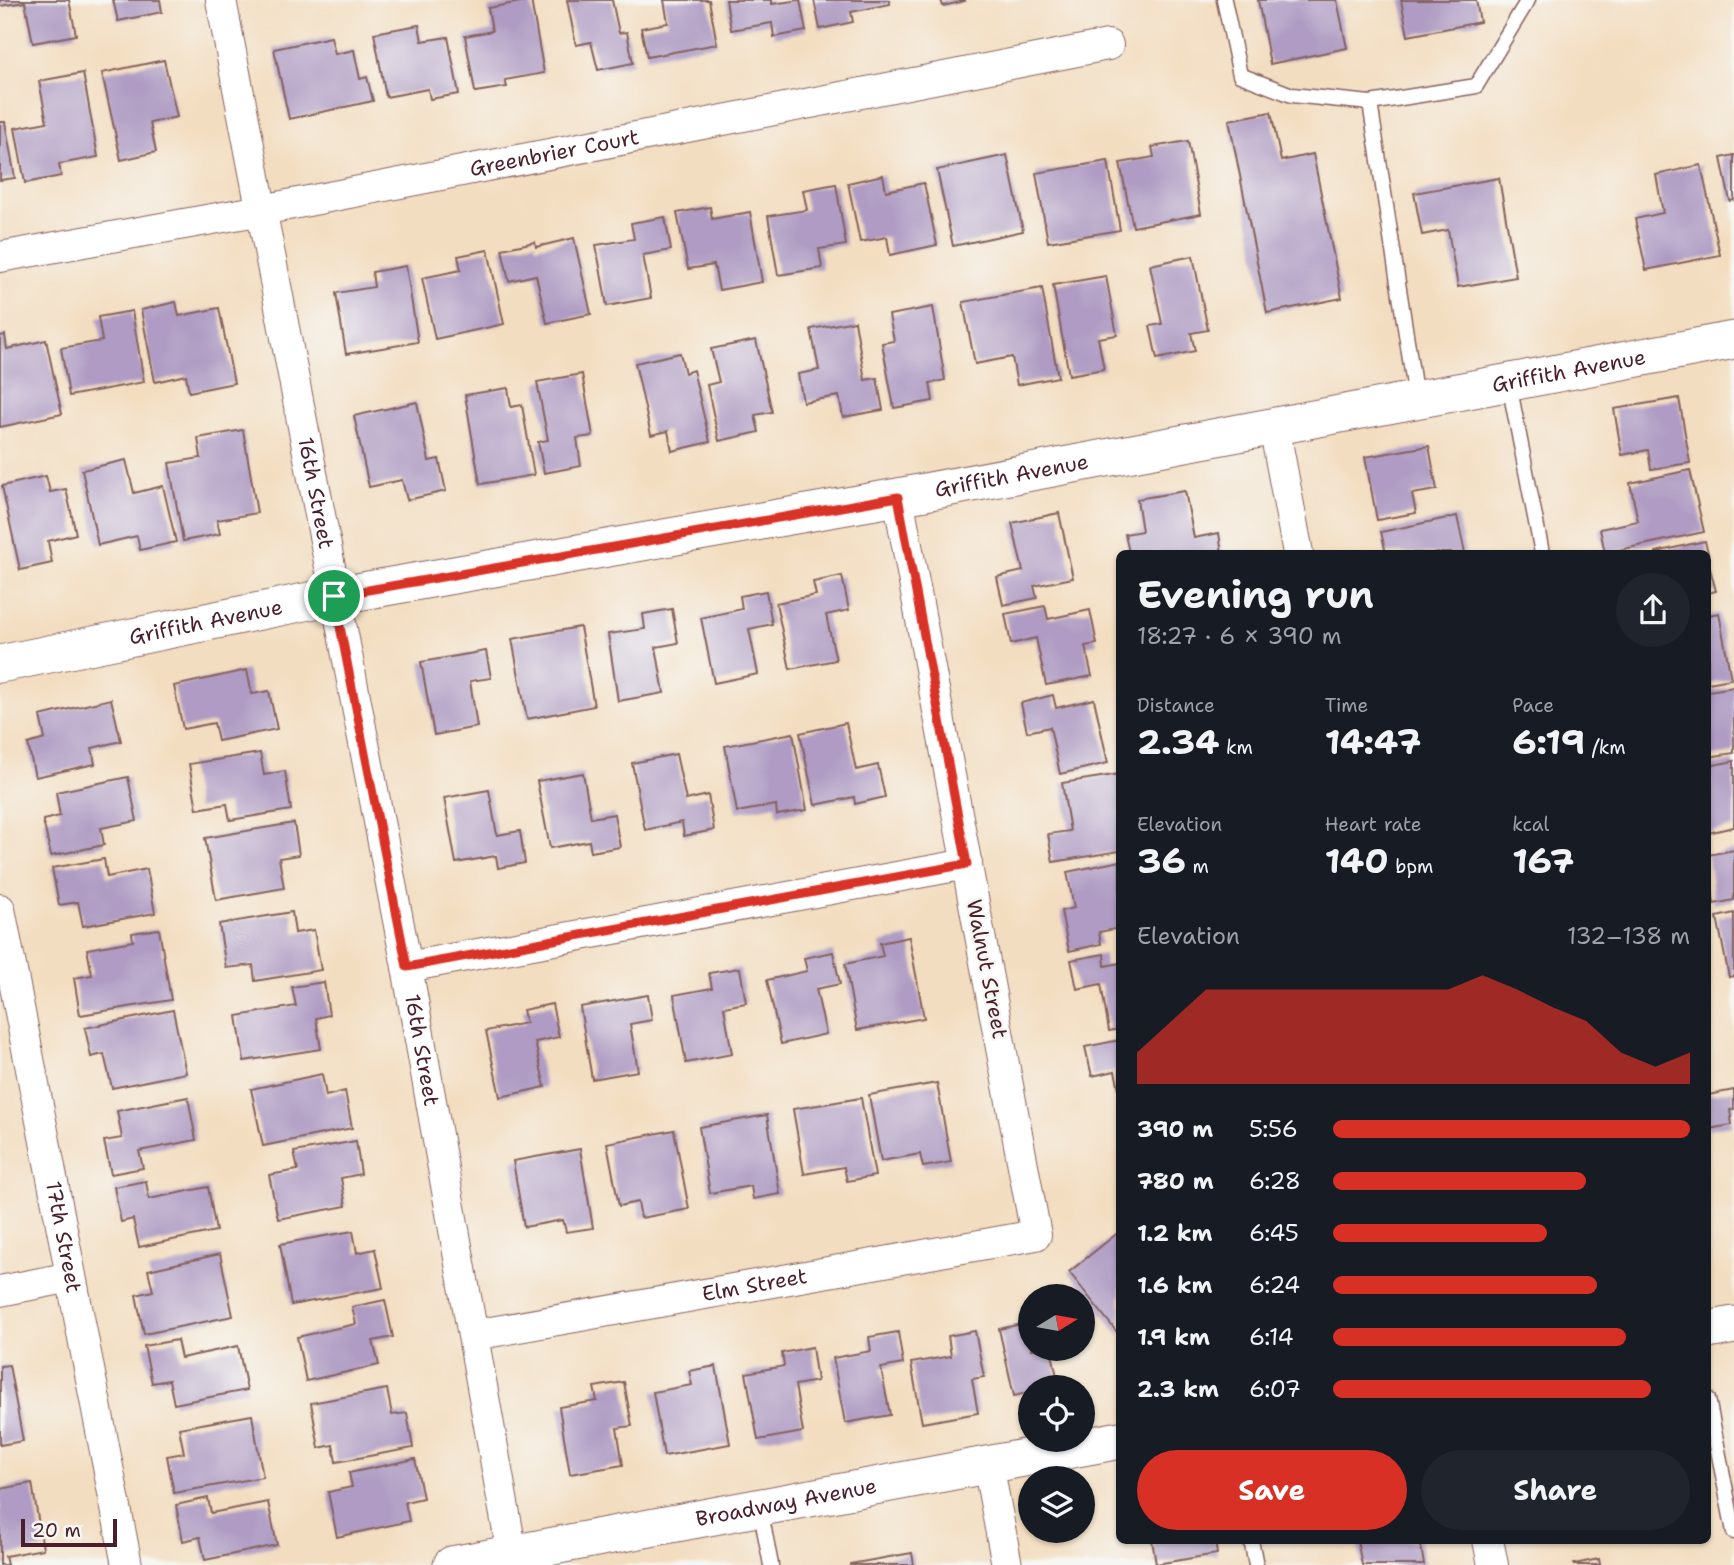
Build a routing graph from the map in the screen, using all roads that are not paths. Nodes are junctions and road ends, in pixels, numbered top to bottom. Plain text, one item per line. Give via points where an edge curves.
1 (221, 0) edge
2 (1224, 0) edge
3 (1528, 0) edge
4 (1108, 45) dead end
5 (1370, 103) junction
6 (262, 210) junction
7 (0, 257) edge
8 (1734, 340) edge
9 (1509, 382) junction
10 (1416, 400) junction
11 (1274, 426) junction
12 (898, 497) junction
13 (1297, 550) edge
14 (1541, 550) edge
15 (334, 596) junction
16 (0, 664) edge
17 (967, 864) junction
18 (0, 909) edge
19 (407, 967) junction
20 (1037, 1235) joint
21 (71, 1278) junction
22 (0, 1291) edge
23 (1734, 1325) edge
24 (1711, 1329) edge
25 (474, 1335) junction
26 (1711, 1414) edge
27 (1116, 1441) edge
28 (988, 1464) junction
29 (759, 1507) junction
30 (1734, 1532) edge
31 (1252, 1544) edge
32 (1489, 1544) edge
33 (513, 1559) edge
34 (127, 1565) edge
35 (452, 1565) edge
36 (771, 1565) edge
37 (1007, 1565) edge
38 (1256, 1565) edge
39 (1493, 1565) edge

1 - 6 street, 16th Street
2 - 5 lane via 1240,75 1292,95
3 - 5 lane via 1476,86
4 - 6 street, Greenbrier Court
5 - 10 lane
6 - 7 street, Greenbrier Court
6 - 15 street, 16th Street
8 - 9 street, Griffith Avenue
9 - 10 street, Griffith Avenue
9 - 14 lane
10 - 11 street, Griffith Avenue
11 - 12 street, Griffith Avenue
11 - 13 street
12 - 15 street, Griffith Avenue
12 - 17 street, Walnut Street
15 - 16 street, Griffith Avenue
15 - 19 street, 16th Street
17 - 19 street
17 - 20 street, Walnut Street
18 - 21 street, 17th Street
19 - 25 street, 16th Street
20 - 25 street, Elm Street
21 - 22 street
21 - 34 street, 17th Street
23 - 24 street
25 - 33 street, 16th Street
26 - 30 lane
27 - 28 street, Broadway Avenue
28 - 29 street, Broadway Avenue
28 - 37 street
29 - 33 street, Broadway Avenue
29 - 36 lane
31 - 38 lane
32 - 39 street
33 - 35 street, Broadway Avenue

